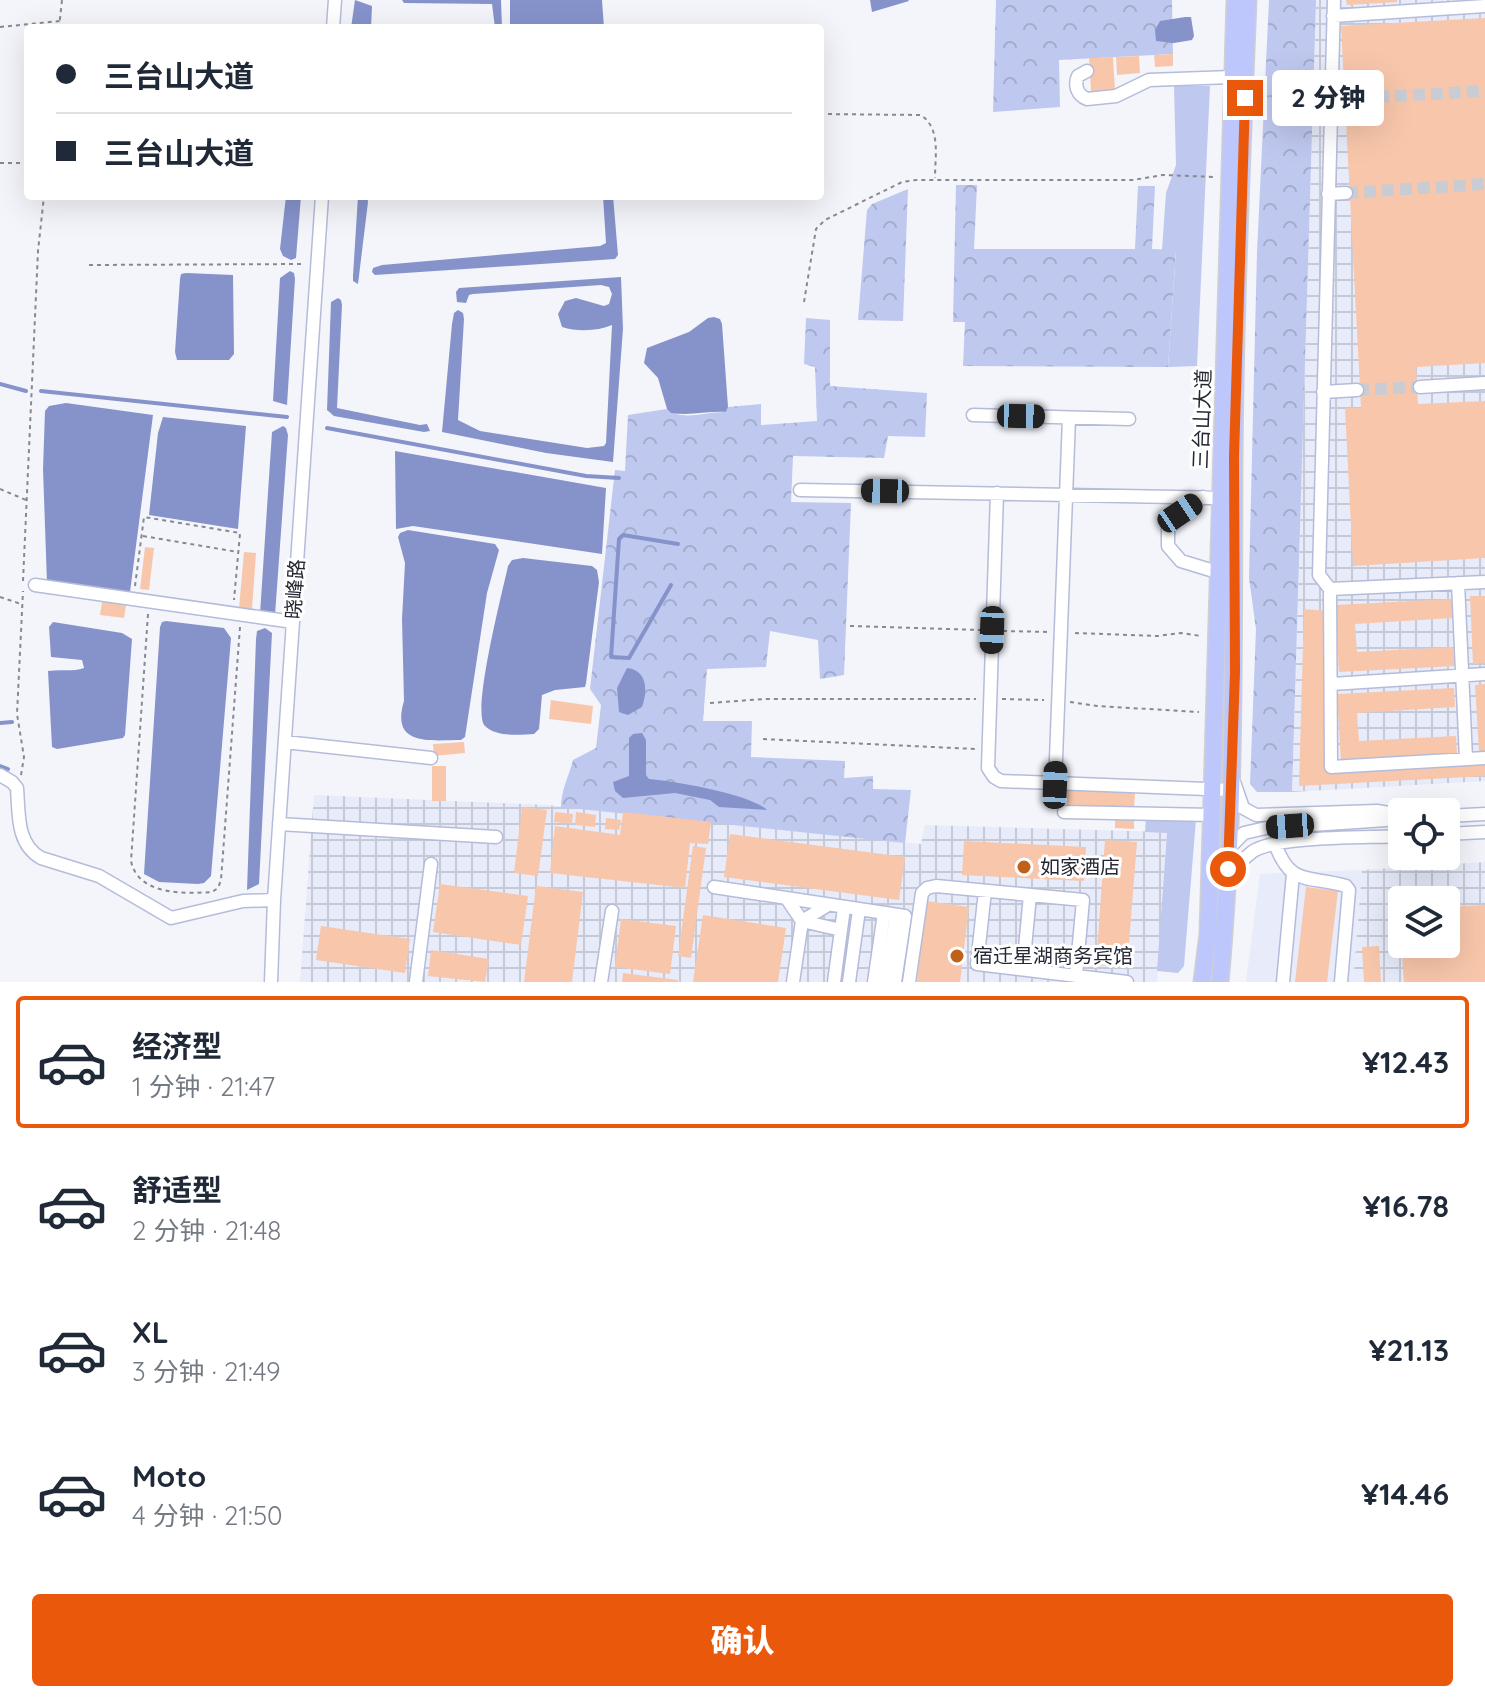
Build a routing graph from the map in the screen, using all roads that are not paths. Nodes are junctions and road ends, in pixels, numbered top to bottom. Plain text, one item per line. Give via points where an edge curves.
1 (335, 0) edge
2 (1235, 0) edge
3 (1248, 0) edge
4 (1334, 0) edge
5 (1485, 6) edge
6 (1333, 16) junction
7 (333, 24) edge
8 (1087, 71) dead end
9 (1232, 77) junction
10 (1346, 193) tunnel mouth
11 (1328, 194) junction
12 (322, 200) edge
13 (1485, 383) edge
14 (1420, 387) tunnel mouth
15 (1357, 390) tunnel mouth
16 (1323, 392) junction
17 (973, 415) dead end
18 (1069, 418) junction
19 (1129, 419) dead end
20 (800, 490) dead end
21 (997, 493) junction
22 (1067, 494) junction
23 (1219, 498) junction
24 (1217, 572) junction
25 (1485, 582) edge
26 (1458, 583) junction
27 (35, 585) dead end
28 (1330, 589) junction
29 (293, 622) junction
30 (1485, 674) edge
31 (1462, 675) junction
32 (1332, 684) junction
33 (285, 742) junction
34 (431, 758) dead end
35 (1485, 758) edge
36 (1466, 759) junction
37 (1232, 772) junction
38 (0, 775) edge
39 (1055, 785) junction
40 (1213, 789) junction
41 (1231, 790) junction
42 (1064, 812) dead end
43 (1388, 814) edge
44 (1485, 814) edge
45 (1212, 815) junction
46 (1460, 815) edge
47 (1388, 818) edge
48 (279, 824) junction
49 (1485, 832) edge
50 (1460, 833) edge
51 (496, 837) dead end
52 (1388, 837) edge
53 (1275, 844) junction
54 (1229, 848) junction
55 (431, 864) dead end
56 (1293, 874) junction
57 (1209, 883) junction
58 (714, 887) dead end
59 (985, 891) junction
60 (1030, 895) junction
61 (1226, 897) junction
62 (787, 899) junction
63 (274, 900) junction
64 (828, 905) junction
65 (844, 908) junction
66 (859, 910) junction
67 (612, 911) dead end
68 (892, 918) junction
69 (802, 921) junction
70 (841, 930) junction
71 (856, 932) junction
72 (881, 936) junction
73 (1023, 969) junction
74 (1076, 976) junction
75 (271, 982) edge
76 (416, 982) edge
77 (601, 982) edge
78 (793, 982) edge
79 (834, 982) edge
80 (849, 982) edge
81 (874, 982) edge
82 (886, 982) edge
83 (895, 982) edge
84 (909, 982) edge
85 (1127, 982) edge
86 (1202, 982) edge
87 (1220, 982) edge
88 (1283, 982) edge
89 (1341, 982) edge

1 - 7 street
2 - 9 main road, 三台山大道
3 - 23 main road, 三台山大道
4 - 6 street
5 - 6 street
6 - 11 street via 1336,100
8 - 9 street via 1076,84 1087,99 1116,96 1149,80
9 - 23 main road, 三台山大道
10 - 11 street
11 - 16 street
12 - 29 street, 晓峰路
13 - 14 street
15 - 16 street
16 - 28 street via 1319,575
17 - 18 street
18 - 19 street
18 - 22 street
20 - 21 street
21 - 22 street
21 - 39 street via 988,768 1001,781
22 - 23 street
22 - 39 street
23 - 24 main road, 三台山大道
23 - 24 street via 1168,521 1168,546 1181,561
23 - 37 main road, 三台山大道 via 1235,672
24 - 40 main road, 三台山大道
25 - 26 street
26 - 28 street
26 - 31 street
27 - 29 street
28 - 32 street
29 - 33 street, 晓峰路
30 - 31 street
31 - 32 street
31 - 36 street
32 - 36 street via 1331,767
33 - 34 street
33 - 48 street, 晓峰路
35 - 36 street
37 - 41 main road, 三台山大道
37 - 43 street via 1243,808 1256,815
38 - 63 street via 17,788 22,836 32,853 99,876 165,915 176,918 243,901
39 - 40 street
40 - 41 street
40 - 45 main road, 三台山大道
41 - 54 main road, 三台山大道
42 - 45 street
44 - 46 street
45 - 57 main road, 三台山大道
47 - 54 street via 1266,828 1244,833
48 - 51 street
48 - 63 street, 晓峰路
49 - 50 street
52 - 53 street
53 - 56 street
53 - 61 street via 1253,850 1234,871
54 - 57 street
54 - 61 main road, 三台山大道
55 - 76 street
56 - 88 street
56 - 89 street via 1349,890
57 - 86 main road, 三台山大道
58 - 62 street
59 - 60 street
59 - 73 street via 977,964
59 - 84 street via 936,886 922,893
60 - 73 street
60 - 74 street via 1083,900
61 - 87 main road, 三台山大道
62 - 64 street
62 - 69 street
63 - 75 street, 晓峰路
64 - 65 street
64 - 69 street
65 - 66 street
65 - 70 street
66 - 68 street
66 - 71 street
67 - 77 street
68 - 72 street
68 - 82 street
68 - 83 street via 905,916
69 - 70 street
69 - 78 street
70 - 79 street
71 - 72 street
71 - 80 street
72 - 81 street
73 - 74 street
74 - 85 street

